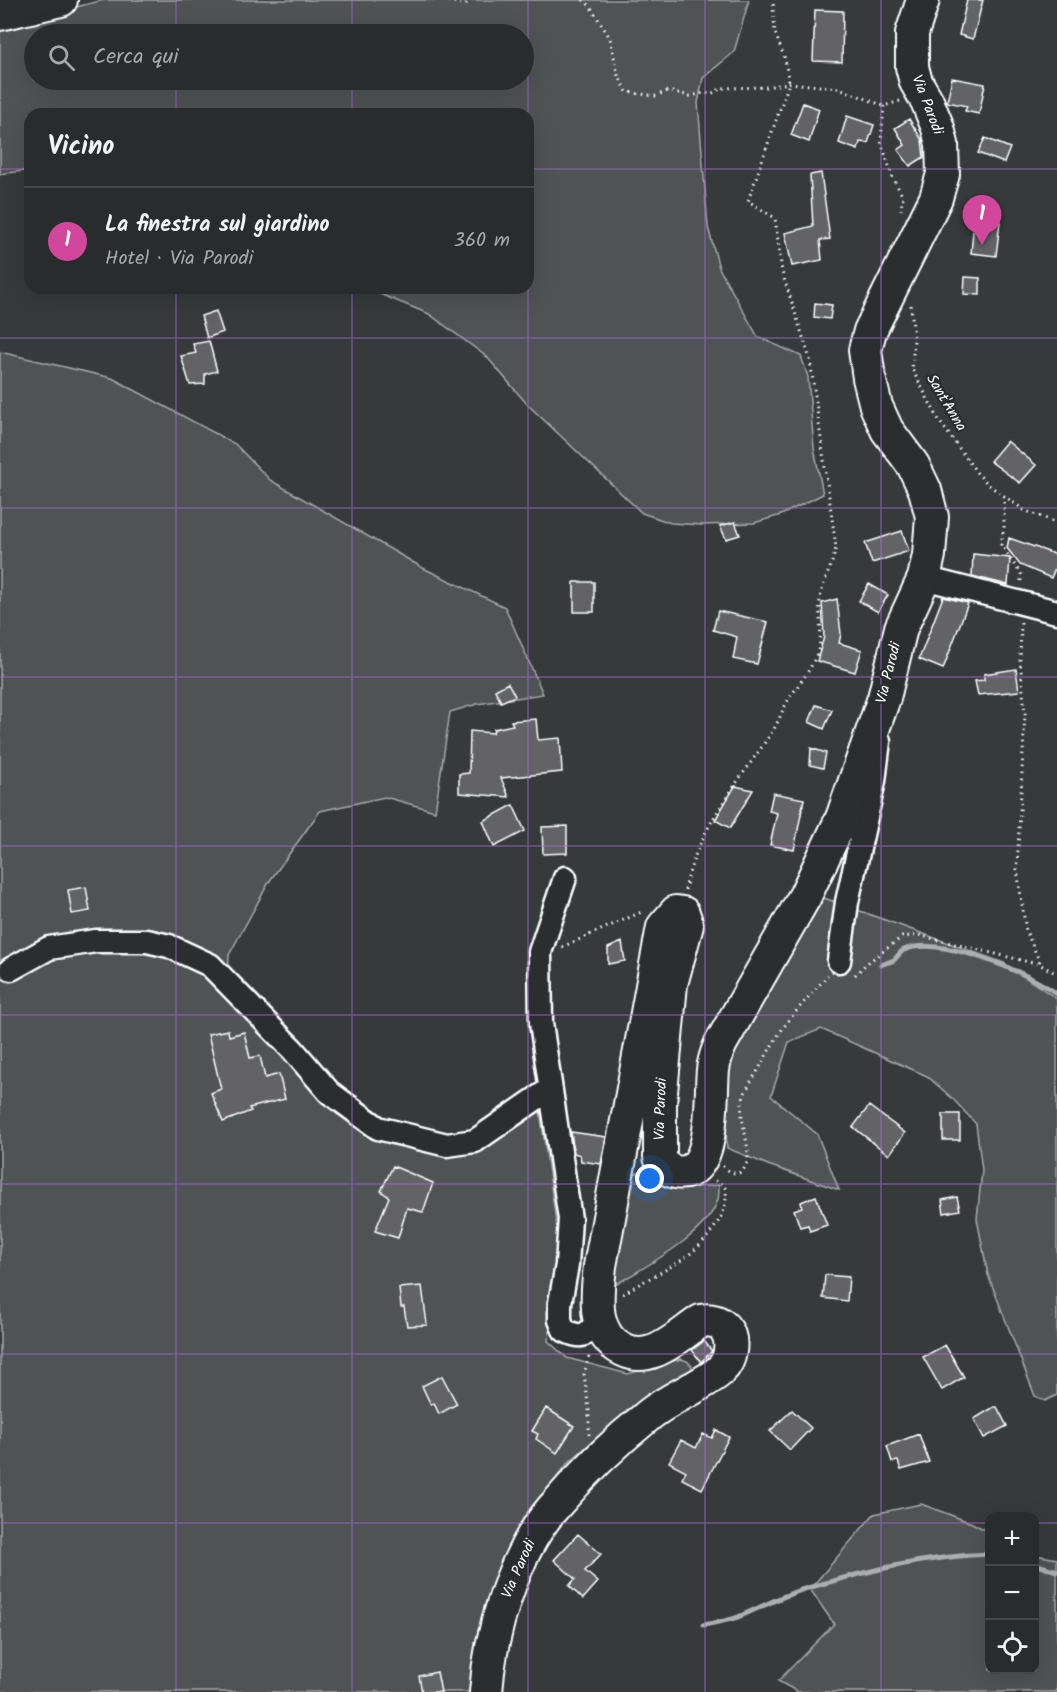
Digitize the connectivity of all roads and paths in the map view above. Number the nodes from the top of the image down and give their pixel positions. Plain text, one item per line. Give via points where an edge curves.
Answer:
1 (61, 0) edge
2 (442, 0) edge
3 (468, 0) edge
4 (583, 0) edge
5 (774, 0) edge
6 (923, 0) edge
7 (0, 14) edge
8 (789, 83) junction
9 (922, 91) junction
10 (884, 106) junction
11 (913, 246) junction
12 (911, 299) dead end
13 (1004, 496) junction
14 (1057, 523) edge
15 (924, 578) junction
16 (1022, 603) junction
17 (1057, 612) edge
18 (884, 698) junction
19 (566, 879) dead end
20 (650, 909) dead end
21 (683, 913) junction
22 (540, 952) junction
23 (839, 961) junction
24 (1041, 965) junction
25 (11, 969) dead end
26 (1057, 974) edge
27 (550, 1089) junction
28 (704, 1155) junction
29 (599, 1321) junction
30 (588, 1441) dead end
31 (486, 1692) edge

1 - 7 street
2 - 3 path via 466,4
4 - 8 path via 610,38 618,75 627,92 655,96 668,91 690,96 711,94 722,88
5 - 8 path via 775,33
6 - 9 street, Via Parodi via 911,41 912,67
8 - 10 path via 839,88
8 - 21 path via 748,201 775,218 782,272 810,359 836,547 822,591 822,630 816,656 774,730 720,806 693,858
9 - 10 path
9 - 11 street, Via Parodi via 938,128 943,174
10 - 11 path via 881,141 903,197 896,235
11 - 15 street, Via Parodi via 870,331 865,350 876,406 886,430 913,465 925,490 932,528
12 - 13 path, Sant'Anna via 912,369 940,422 977,473
13 - 14 path, Sant'Anna via 1024,510
13 - 16 path via 1001,545 1021,574
15 - 16 street
15 - 18 street, Via Parodi via 901,628
16 - 17 street
16 - 24 path via 1020,660 1025,713 1017,869 1026,931
18 - 23 street via 874,780 847,902
18 - 28 street, Via Parodi via 842,818 820,866 716,1055
19 - 22 street
20 - 22 path via 554,950
21 - 28 street, Via Parodi via 687,925 671,984 663,1063 660,1157 669,1170 681,1173 693,1169
21 - 29 street, Via Parodi via 672,915 661,933 600,1266
22 - 27 street via 541,1023
23 - 24 path via 843,975 855,975 902,937 918,935
23 - 28 path via 785,1024 745,1092 741,1106 748,1157 744,1169 729,1172
24 - 26 path
25 - 27 street via 49,948 96,941 147,941 168,946 210,966 329,1092 378,1128 447,1145 475,1141
27 - 29 street via 570,1219 560,1320 564,1330 575,1336 587,1334
28 - 29 path via 705,1172 726,1189 724,1213 702,1245 624,1293
29 - 30 path via 584,1374
29 - 31 street, Via Parodi via 612,1343 636,1354 657,1350 701,1321 714,1321 729,1335 730,1354 722,1369 651,1413 594,1464 540,1525 505,1600 492,1641

